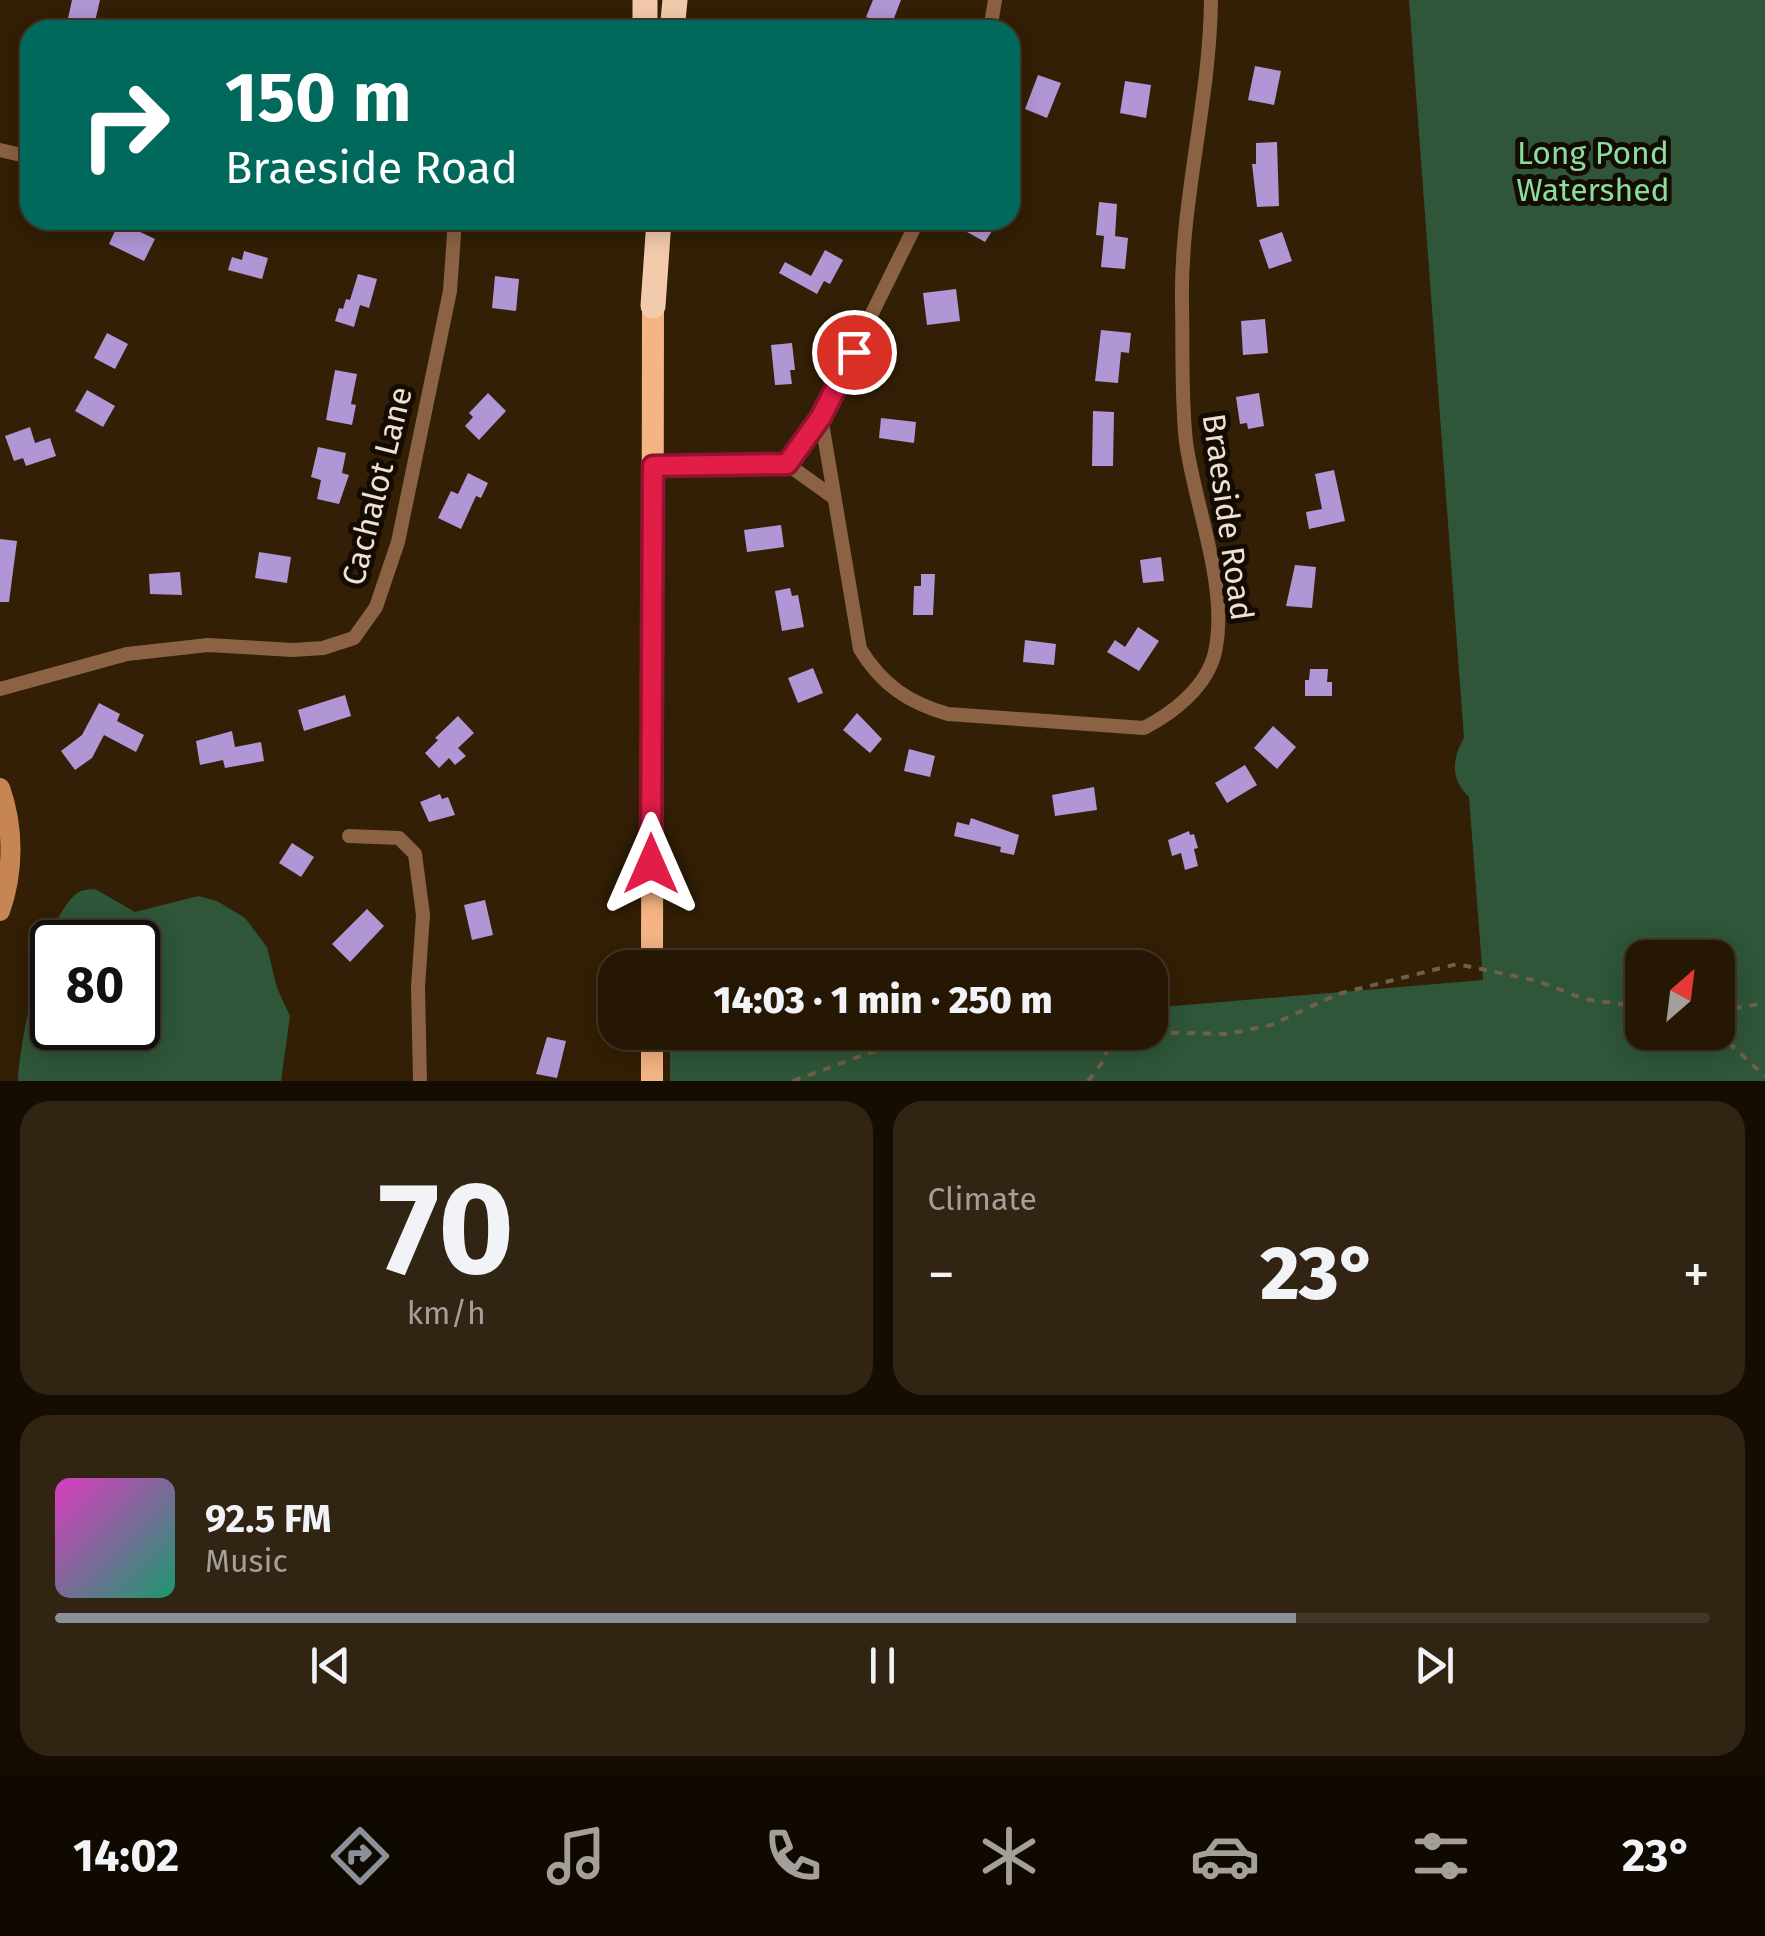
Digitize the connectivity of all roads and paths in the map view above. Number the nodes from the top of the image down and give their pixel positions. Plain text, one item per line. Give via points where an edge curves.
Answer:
1 (1211, 0) edge
2 (453, 230) edge
3 (649, 230) edge
4 (658, 230) edge
5 (913, 230) edge
6 (653, 306) junction
7 (821, 417) junction
8 (787, 464) junction
9 (653, 466) junction
10 (834, 497) junction
11 (0, 688) edge
12 (0, 788) edge
13 (349, 836) dead end
14 (0, 911) edge
15 (652, 950) edge
16 (1765, 1003) edge
17 (1625, 1005) edge
18 (1735, 1008) edge
19 (1168, 1033) edge
20 (1735, 1048) edge
21 (652, 1050) edge
22 (877, 1050) edge
23 (1107, 1050) edge
24 (1765, 1076) edge
25 (420, 1081) edge
26 (652, 1081) edge
27 (793, 1081) edge
28 (1088, 1081) edge

1 - 10 street, Braeside Road via 1182,298 1186,440 1218,632 1214,657 1189,696 1161,719 1128,729 918,706 873,671 860,649
2 - 11 street, Cachalot Lane via 450,291 398,542 376,607 354,638 324,648 208,645 127,654
3 - 6 highway
4 - 6 highway
5 - 7 street
6 - 9 highway
7 - 8 street
7 - 10 street, Braeside Road
8 - 9 street
8 - 10 street
9 - 15 highway
12 - 14 main road via 10,862
13 - 25 street via 400,838 415,854 423,915
16 - 18 path
17 - 19 path via 1457,964 1338,994 1270,1025 1228,1034
20 - 24 path
21 - 26 highway
22 - 27 path
23 - 28 path

